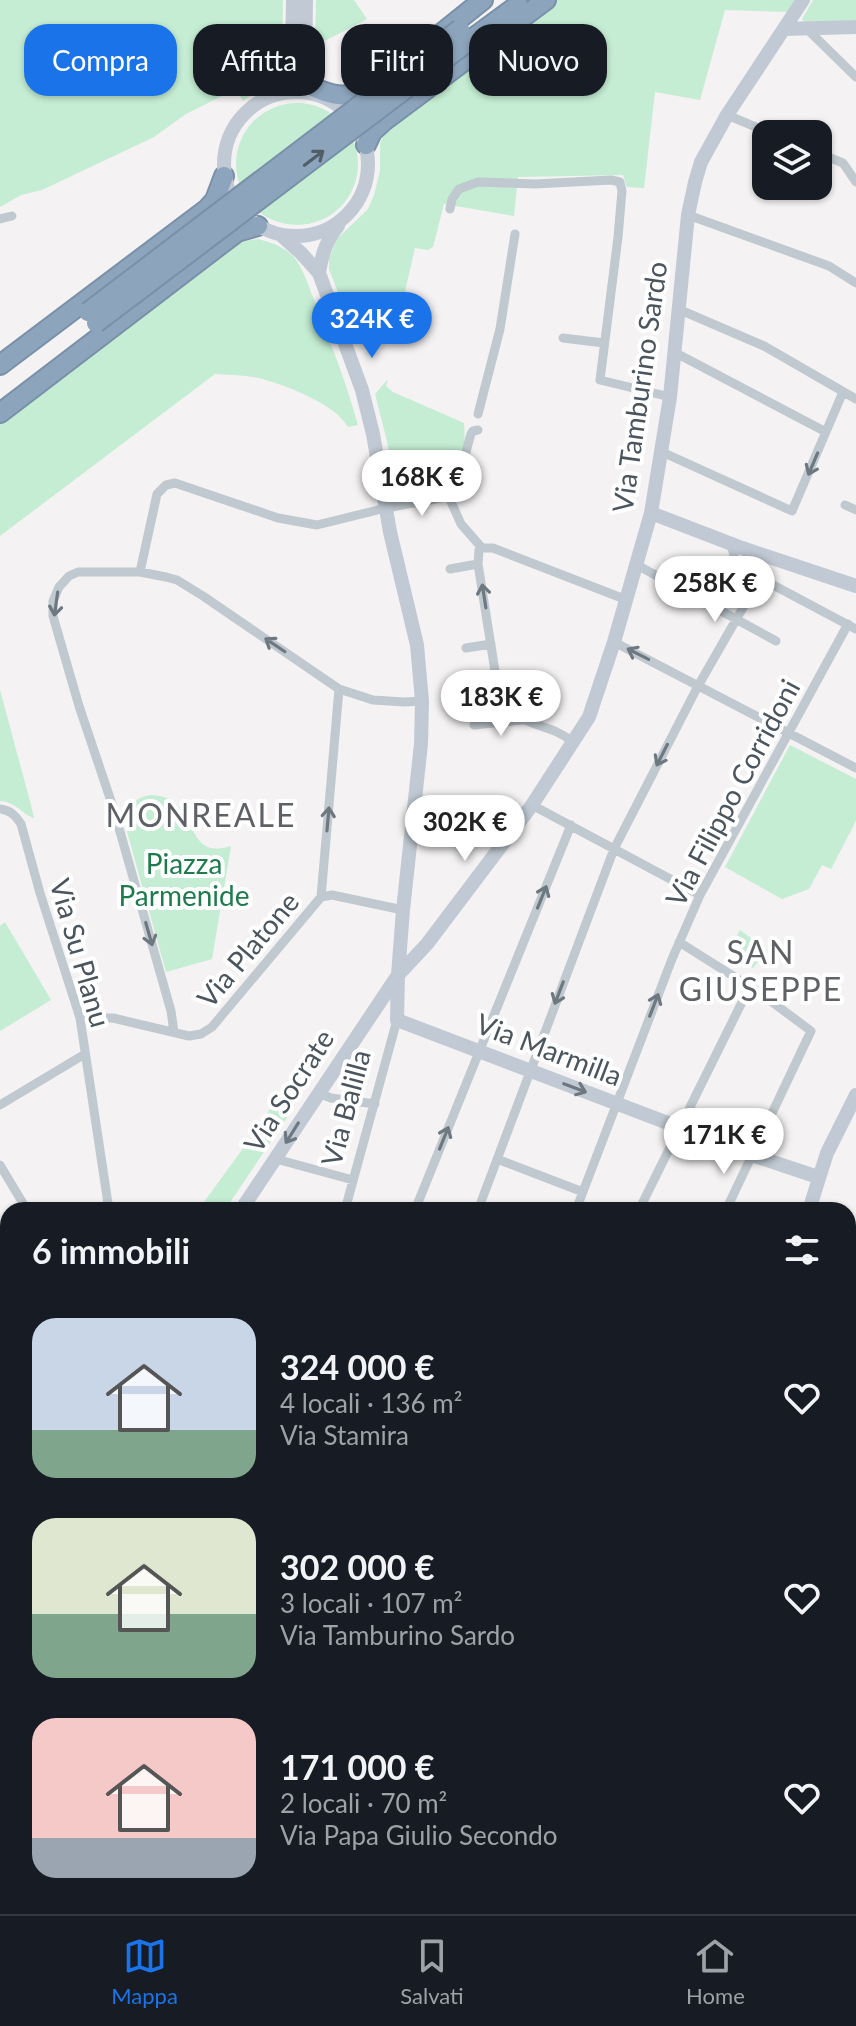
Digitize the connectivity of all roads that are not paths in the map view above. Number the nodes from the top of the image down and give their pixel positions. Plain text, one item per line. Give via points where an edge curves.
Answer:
1 (293, 0) edge
2 (306, 0) edge
3 (483, 0) edge
4 (500, 0) edge
5 (526, 0) edge
6 (546, 0) edge
7 (803, 0) edge
8 (306, 24) edge
9 (453, 24) edge
10 (856, 27) edge
11 (784, 29) junction
12 (807, 29) junction
13 (464, 35) junction
14 (856, 77) edge
15 (325, 94) edge
16 (272, 96) edge
17 (324, 96) edge
18 (346, 96) edge
19 (362, 96) edge
20 (263, 99) junction
21 (344, 110) junction
22 (727, 115) junction
23 (752, 125) edge
24 (366, 145) junction
25 (832, 159) edge
26 (224, 176) junction
27 (856, 182) edge
28 (450, 209) dead end
29 (688, 215) junction
30 (12, 216) dead end
31 (0, 219) edge
32 (343, 219) junction
33 (258, 226) junction
34 (515, 234) dead end
35 (281, 235) junction
36 (169, 238) junction
37 (188, 268) junction
38 (319, 273) junction
39 (856, 283) edge
40 (678, 309) junction
41 (92, 318) junction
42 (563, 338) dead end
43 (604, 343) junction
44 (674, 352) junction
45 (0, 365) edge
46 (0, 379) edge
47 (843, 392) junction
48 (0, 397) edge
49 (670, 397) junction
50 (856, 399) edge
51 (0, 413) edge
52 (478, 414) dead end
53 (478, 430) dead end
54 (826, 432) junction
55 (662, 452) junction
56 (448, 495) junction
57 (845, 505) dead end
58 (386, 508) junction
59 (856, 510) edge
60 (651, 513) junction
61 (731, 544) junction
62 (482, 548) junction
63 (478, 564) junction
64 (637, 565) junction
65 (450, 569) dead end
66 (140, 572) junction
67 (760, 578) junction
68 (856, 586) edge
69 (627, 600) junction
70 (736, 620) junction
71 (852, 626) edge
72 (776, 641) dead end
73 (614, 642) junction
74 (491, 644) junction
75 (466, 648) dead end
76 (698, 686) junction
77 (339, 689) junction
78 (422, 701) junction
79 (524, 719) junction
80 (474, 725) dead end
81 (789, 735) junction
82 (573, 742) junction
83 (856, 768) edge
84 (532, 805) junction
85 (3, 809) edge
86 (571, 825) junction
87 (614, 849) junction
88 (700, 895) junction
89 (321, 897) junction
90 (403, 910) junction
91 (401, 938) junction
92 (679, 942) junction
93 (427, 944) junction
94 (398, 975) junction
95 (750, 986) junction
96 (381, 999) junction
97 (397, 1003) junction
98 (80, 1018) junction
99 (397, 1020) junction
100 (174, 1032) junction
101 (479, 1052) junction
102 (85, 1054) junction
103 (530, 1070) junction
104 (318, 1093) junction
105 (856, 1095) edge
106 (375, 1104) junction
107 (616, 1104) junction
108 (0, 1105) edge
109 (680, 1128) junction
110 (752, 1155) junction
111 (276, 1159) junction
112 (497, 1159) junction
113 (0, 1165) edge
114 (818, 1177) junction
115 (353, 1180) junction
116 (583, 1192) junction
117 (22, 1202) edge
118 (108, 1202) edge
119 (246, 1202) edge
120 (347, 1202) edge
121 (418, 1202) edge
122 (481, 1202) edge
123 (579, 1202) edge
124 (643, 1202) edge
125 (730, 1202) edge
126 (811, 1202) edge

1 - 20 street via 292,55 285,82
2 - 8 street
3 - 9 highway
4 - 13 highway
5 - 13 highway
6 - 24 highway via 384,121
7 - 11 street, Via Tamburino Sardo
10 - 12 street
11 - 12 street
11 - 22 street, Via Tamburino Sardo
12 - 14 street
13 - 41 highway, bridge
15 - 18 highway
16 - 20 street
17 - 21 street
19 - 21 highway
20 - 26 street via 231,132
21 - 24 street
22 - 23 street
22 - 29 street, Via Tamburino Sardo via 701,162
24 - 32 street via 365,186
25 - 27 street via 843,163
26 - 33 street via 234,201
26 - 36 highway via 215,200
28 - 43 street via 459,189 478,182 620,182
29 - 39 street via 829,266
29 - 40 street, Via Tamburino Sardo
30 - 31 street
32 - 35 street via 324,231
32 - 38 street via 328,238
33 - 35 street
33 - 37 highway via 237,232
34 - 52 street via 500,329
35 - 38 street
36 - 37 highway via 188,245
36 - 45 highway
37 - 51 highway
38 - 58 street via 362,390
40 - 44 street, Via Tamburino Sardo
40 - 47 street via 764,346
41 - 46 highway
41 - 48 highway
42 - 43 street
43 - 49 street via 600,380
44 - 49 street, Via Tamburino Sardo
44 - 54 street
47 - 50 street
47 - 54 street
49 - 55 street, Via Tamburino Sardo
53 - 56 street via 471,434
54 -> 55 street via 792,511
55 - 60 street, Via Tamburino Sardo
56 - 58 street
56 - 62 street via 461,524
57 - 59 street
58 - 66 street via 317,525 278,518 175,483 166,485 157,494
58 - 78 street via 417,645
60 - 61 street
60 - 64 street, Via Tamburino Sardo
61 - 67 street via 736,563
61 - 68 street
62 - 63 street
62 - 69 street
63 - 65 street
74 -> 63 street
64 - 69 street, Via Tamburino Sardo
64 - 70 street
77 -> 66 street via 177,580
66 -> 100 street via 86,571 69,576 53,601 53,616 113,807
67 - 70 street
67 - 71 street
69 - 73 street, Via Tamburino Sardo
70 - 72 street
70 - 76 street
71 - 81 street, Via Filippo Corridoni
76 -> 73 street
73 - 82 street, Via Tamburino Sardo via 589,717
74 - 75 street
74 - 79 street via 502,700
76 - 81 street
76 -> 87 street
77 - 78 street via 373,700
89 -> 77 street
78 - 90 street
79 - 80 street
79 - 82 street
81 - 83 street
81 - 88 street, Via Filippo Corridoni
82 - 84 street, Via Tamburino Sardo
84 - 86 street
84 - 93 street, Via Tamburino Sardo
85 - 98 street, Via Su Planu via 21,824
86 - 87 street
101 -> 86 street
87 - 88 street
87 -> 103 street
88 - 92 street, Via Filippo Corridoni
89 - 90 street, Via Platone
89 - 100 street, Via Platone via 212,1027 189,1036
90 - 91 street
91 - 93 street via 410,950
91 - 94 street
92 - 95 street
107 -> 92 street, Via Filippo Corridoni
93 - 94 street, Via Tamburino Sardo
94 - 96 street, Via Socrate
94 - 97 street
95 - 109 street
95 - 110 street via 811,1031
96 - 97 street
96 - 104 street, Via Socrate
97 - 99 street
98 - 100 street, Via Platone via 113,1018
98 - 102 street, Via Su Planu
99 - 101 street, Via Marmilla
99 - 106 street, Via Balilla
101 - 103 street, Via Marmilla
121 -> 101 street
102 - 108 street
102 - 118 street, Via Su Planu
103 -> 107 street, Via Marmilla
103 - 112 street
104 - 106 street
104 -> 111 street, Via Socrate
105 - 114 street
106 - 115 street, Via Balilla
107 - 109 street, Via Marmilla
107 - 116 street, Via Filippo Corridoni
109 - 110 street, Via Marmilla
109 - 124 street
110 - 114 street, Via Marmilla
110 - 125 street
111 - 115 street
111 - 119 street, Via Socrate
112 - 116 street
112 - 122 street
113 - 117 street
114 - 126 street
115 - 120 street, Via Balilla
116 - 123 street, Via Filippo Corridoni

